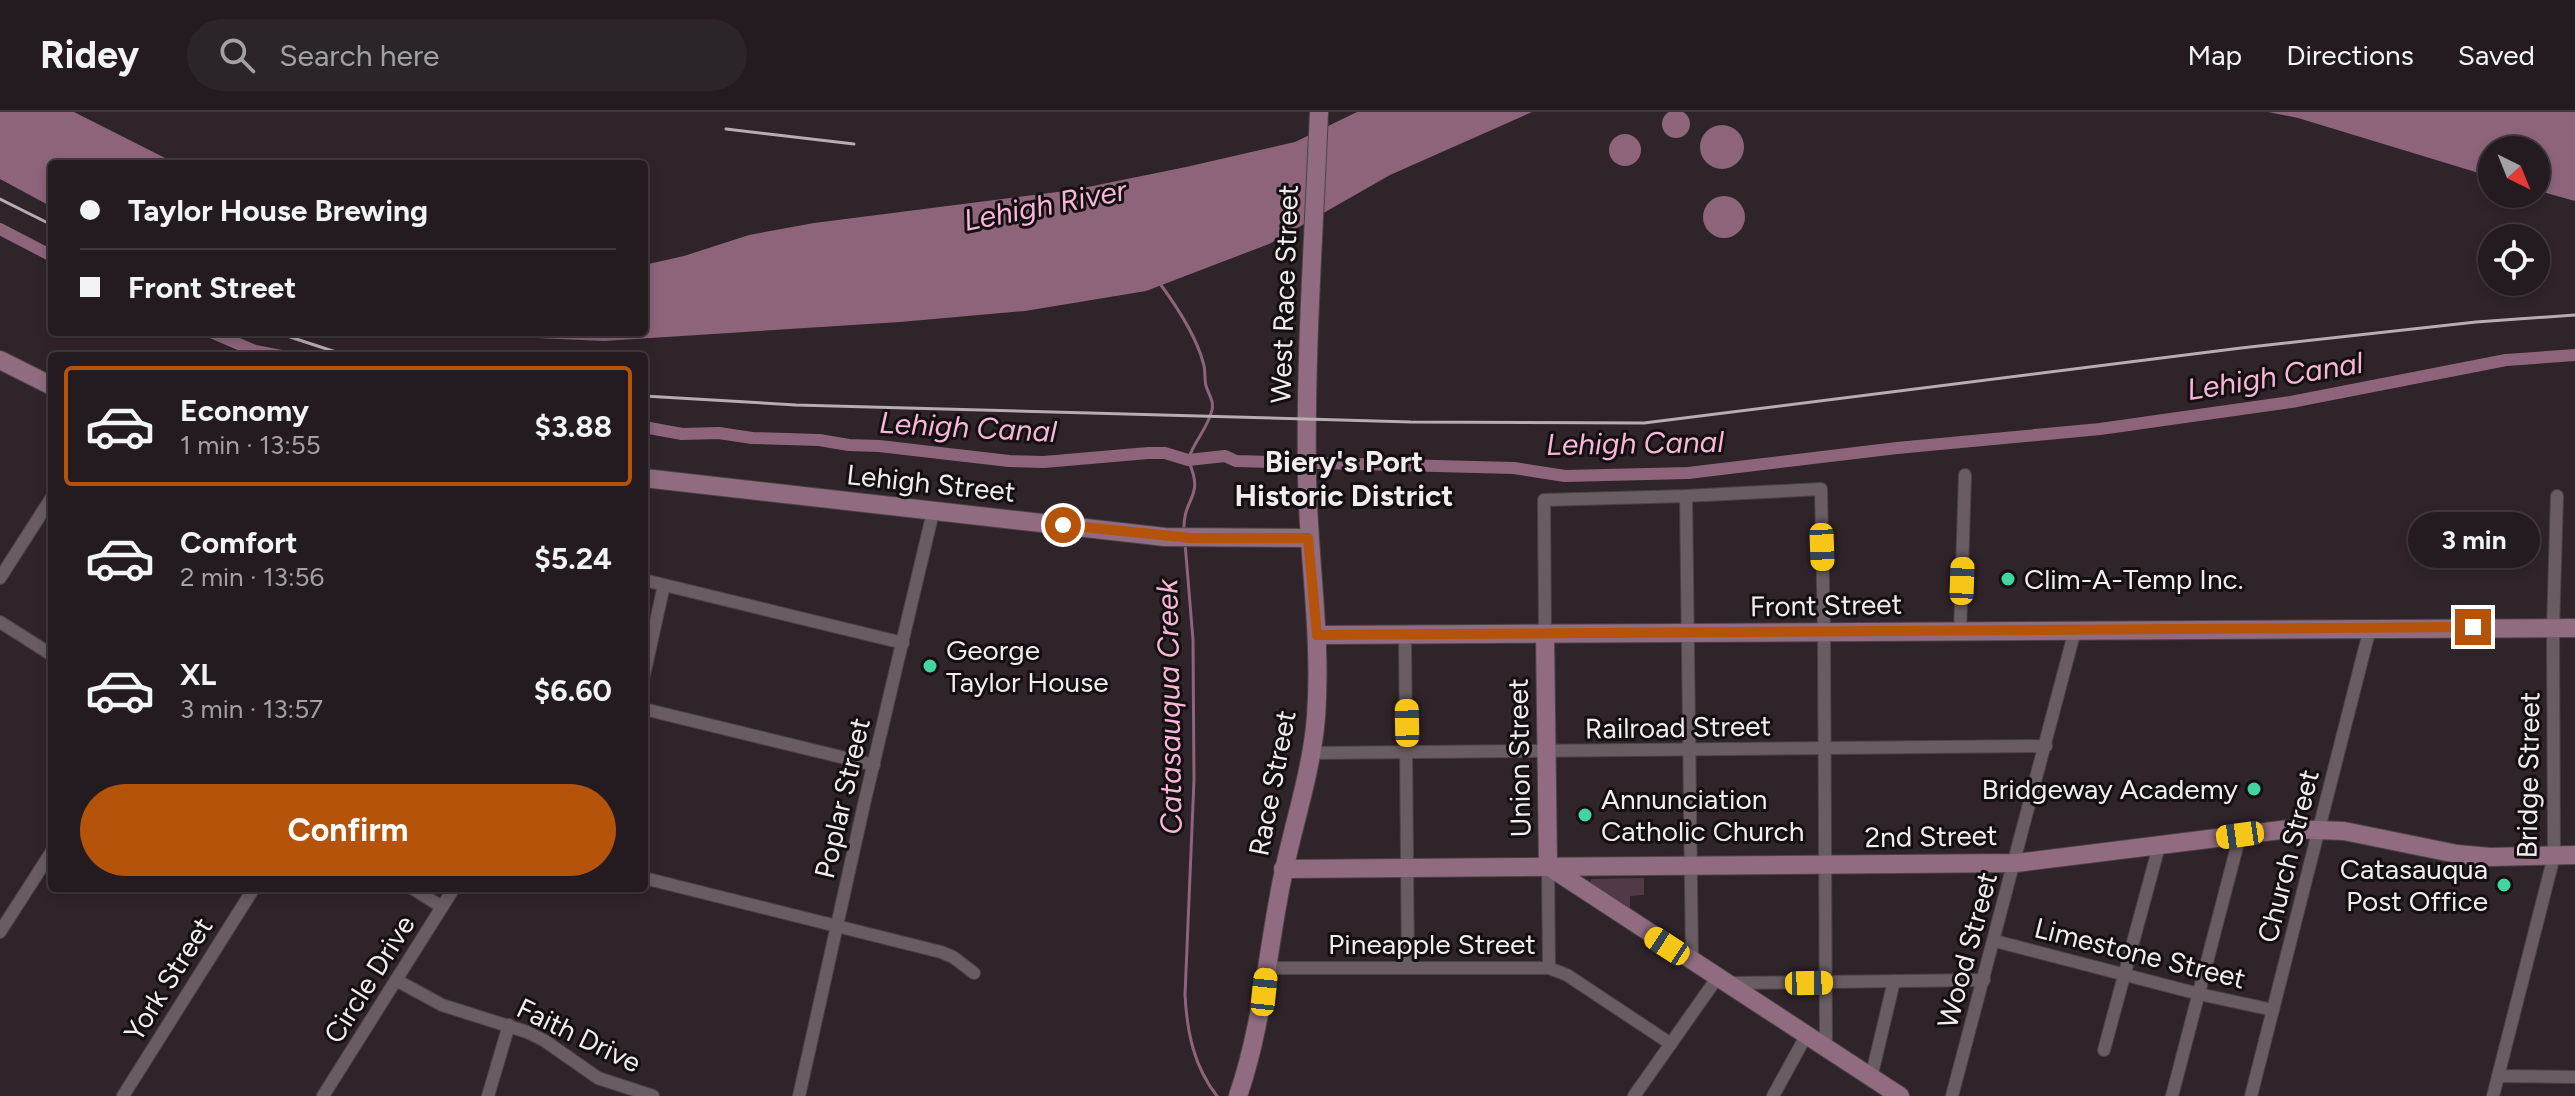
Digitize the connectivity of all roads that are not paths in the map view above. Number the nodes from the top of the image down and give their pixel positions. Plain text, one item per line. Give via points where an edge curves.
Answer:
1 (1319, 112) edge
2 (0, 360) edge
3 (48, 384) edge
4 (1965, 475) dead end
5 (1307, 477) joint
6 (648, 478) edge
7 (1686, 496) junction
8 (2557, 496) dead end
9 (48, 503) edge
10 (933, 512) junction
11 (1308, 538) junction
12 (0, 578) edge
13 (648, 581) edge
14 (664, 585) junction
15 (0, 622) edge
16 (2370, 628) junction
17 (2553, 628) junction
18 (2575, 628) edge
19 (2075, 630) junction
20 (1960, 632) junction
21 (1824, 633) junction
22 (1688, 634) junction
23 (1317, 635) junction
24 (1545, 635) junction
25 (1405, 636) junction
26 (903, 643) junction
27 (48, 652) edge
28 (648, 657) edge
29 (648, 710) edge
30 (2046, 746) junction
31 (1826, 750) junction
32 (1690, 751) junction
33 (1546, 752) junction
34 (1311, 753) junction
35 (1407, 753) junction
36 (874, 765) junction
37 (2320, 829) junction
38 (2240, 835) junction
39 (2159, 846) junction
40 (2575, 855) edge
41 (2554, 856) junction
42 (48, 857) edge
43 (2016, 863) junction
44 (1825, 865) junction
45 (1548, 866) junction
46 (1691, 867) junction
47 (1409, 868) junction
48 (1283, 869) junction
49 (648, 879) edge
50 (251, 892) edge
51 (418, 892) edge
52 (451, 892) edge
53 (442, 907) junction
54 (837, 925) junction
55 (0, 932) edge
56 (1995, 941) junction
57 (1692, 962) junction
58 (1266, 968) junction
59 (1408, 968) junction
60 (1549, 968) junction
61 (974, 973) dead end
62 (2124, 975) junction
63 (396, 980) junction
64 (1984, 980) junction
65 (1721, 981) junction
66 (1894, 981) junction
67 (1826, 983) junction
68 (2199, 994) junction
69 (2273, 1010) junction
70 (509, 1025) junction
71 (1806, 1036) junction
72 (1671, 1044) junction
73 (1826, 1049) junction
74 (2104, 1050) dead end
75 (2498, 1076) junction
76 (2575, 1077) edge
77 (1873, 1085) edge
78 (649, 1095) edge
79 (1239, 1095) edge
80 (123, 1096) edge
81 (323, 1096) edge
82 (488, 1096) edge
83 (799, 1096) edge
84 (1634, 1096) edge
85 (1773, 1096) edge
86 (1900, 1096) edge
87 (1952, 1096) edge
88 (2172, 1096) edge
89 (2251, 1096) edge
90 (2493, 1096) edge

1 - 5 main road, West Race Street
2 - 3 main road
4 - 20 street
5 - 11 main road, Race Street
6 - 10 main road, Lehigh Street
7 - 21 street via 1821,489
7 - 22 street
7 - 24 street, Union Street via 1544,500
8 - 17 street, Bridge Street
9 - 12 street
10 - 11 main road, Lehigh Street via 1184,538
10 - 26 street, Poplar Street
11 - 23 main road, Race Street
13 - 14 street
14 - 26 street
14 - 28 street
15 - 27 street
16 - 17 main road, Front Street
16 - 19 main road, Front Street
16 - 37 street, Church Street
17 - 18 main road, Front Street
17 - 41 street, Bridge Street
19 - 20 main road, Front Street
19 - 30 street, Wood Street
20 - 21 main road, Front Street
21 - 22 main road, Front Street
21 - 31 street
22 - 24 main road, Front Street
22 - 32 street
23 - 25 main road, Front Street
23 - 34 main road, Race Street
24 - 25 main road, Front Street
24 - 33 main road, Union Street
25 - 35 street
26 - 36 street, Poplar Street
29 - 36 street
30 - 31 street, Railroad Street
30 - 43 street, Wood Street
31 - 32 street, Railroad Street
31 - 44 street
32 - 33 street, Railroad Street
32 - 46 street
33 - 35 street, Railroad Street
33 - 45 main road, Union Street
34 - 35 street, Railroad Street
34 - 48 main road, Race Street
35 - 47 street
36 - 54 street, Poplar Street
37 - 38 main road, 2nd Street
37 - 41 main road, 2nd Street via 2457,854
37 - 69 street, Church Street
38 - 39 main road, 2nd Street
38 - 68 street
39 - 43 main road, 2nd Street
39 - 62 street
40 - 41 main road, 2nd Street
41 - 75 street, Bridge Street
42 - 55 street
43 - 44 main road, 2nd Street
43 - 56 street, Wood Street
44 - 46 main road, 2nd Street
44 - 67 street
45 - 46 main road, 2nd Street
45 - 47 main road, 2nd Street
45 - 57 main road
45 - 60 street, Union Street
46 - 57 street
47 - 48 main road, 2nd Street
47 - 59 street
48 - 58 main road, Race Street
49 - 54 street
50 - 80 street, York Street
51 - 53 street
52 - 53 street, Circle Drive
53 - 63 street, Circle Drive
54 - 61 street via 941,952
54 - 83 street, Poplar Street
56 - 62 street, Limestone Street
56 - 64 street, Wood Street
57 - 65 main road
58 - 59 street, Pineapple Street
58 - 79 main road, Race Street via 1259,1023
59 - 60 street, Pineapple Street
60 - 72 street, Pineapple Street
62 - 68 street, Limestone Street
62 - 74 street
63 - 70 street, Faith Drive via 442,1005
63 - 81 street, Circle Drive
64 - 66 street
64 - 87 street, Wood Street
65 - 67 street
65 - 71 main road
65 - 72 street
66 - 67 street
66 - 77 street
67 - 73 street
68 - 69 street, Limestone Street
68 - 88 street
69 - 89 street, Church Street
70 - 78 street, Faith Drive via 545,1041 598,1078
70 - 82 street
71 - 73 main road
71 - 85 street
72 - 84 street
73 - 77 main road
75 - 76 street
75 - 90 street, Bridge Street
77 - 86 main road

